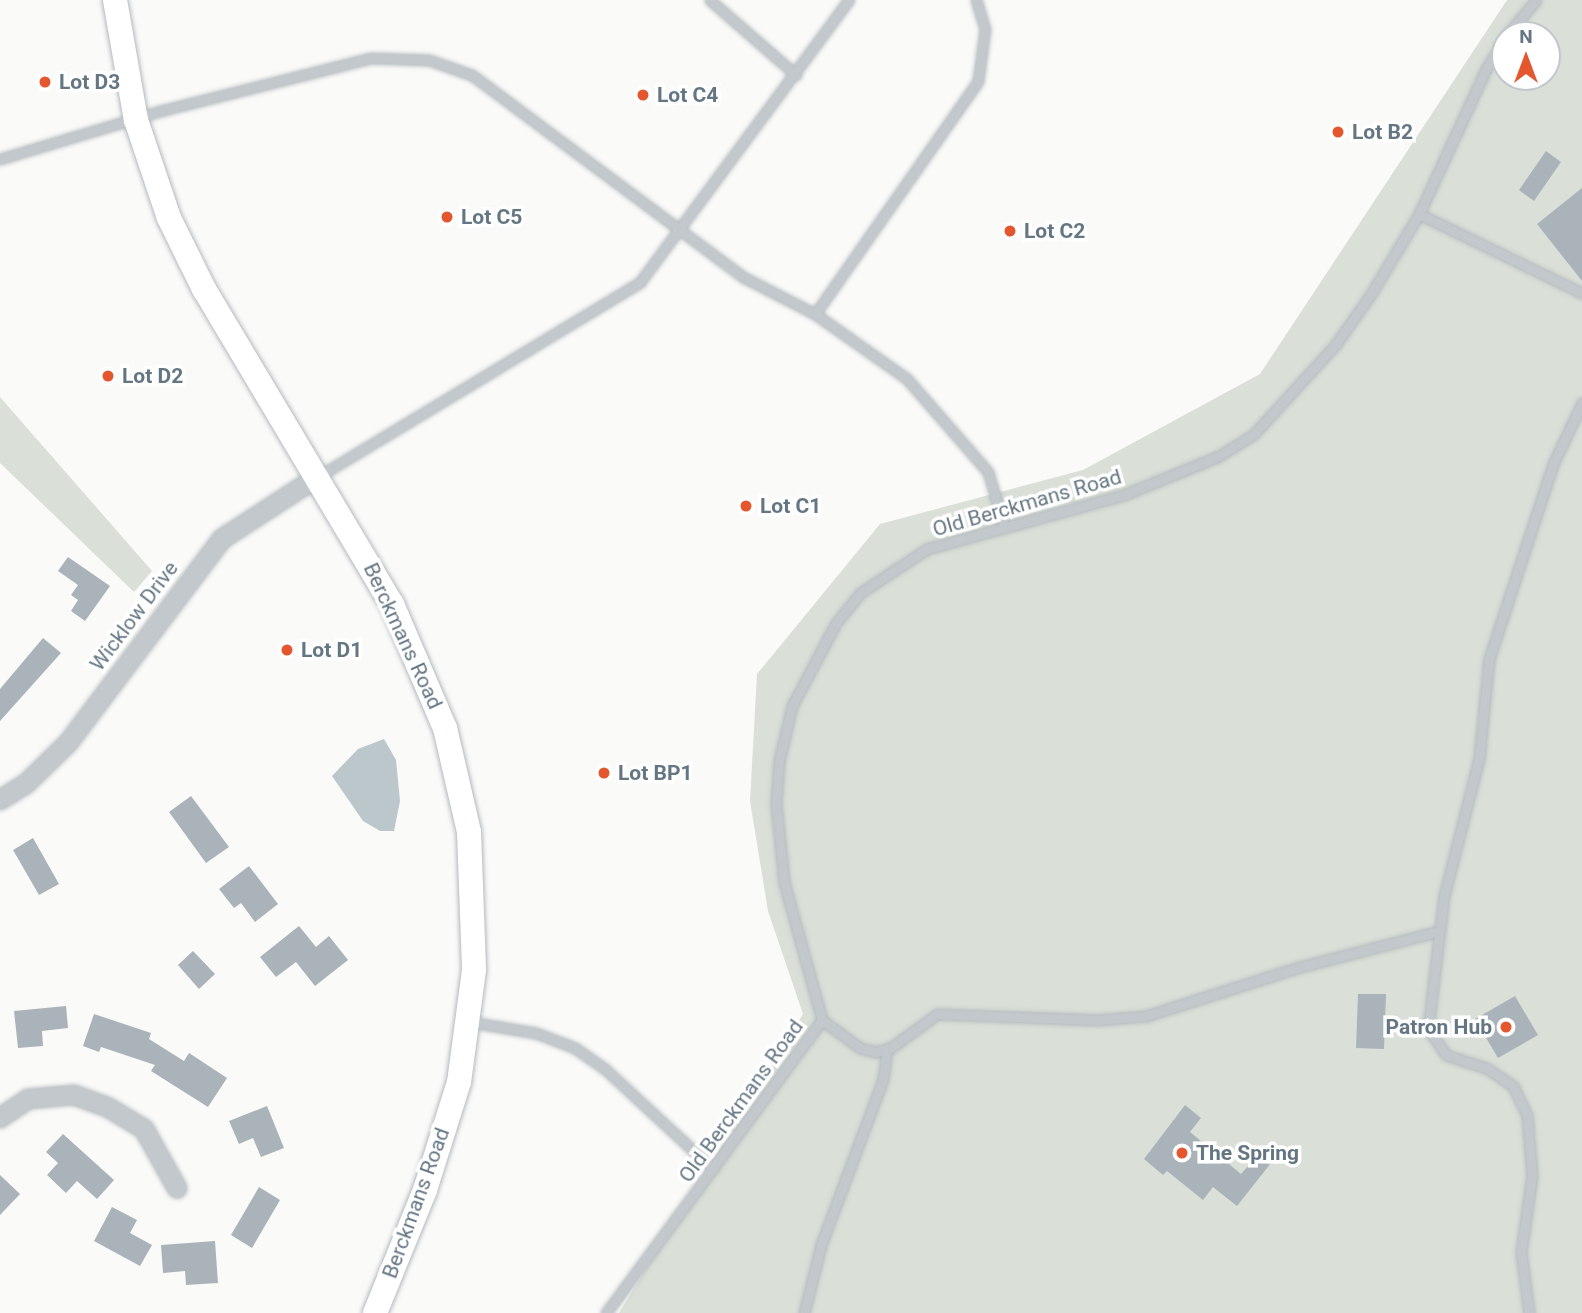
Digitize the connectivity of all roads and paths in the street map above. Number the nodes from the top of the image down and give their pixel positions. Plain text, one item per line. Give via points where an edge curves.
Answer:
1 (115, 0) edge
2 (710, 0) edge
3 (849, 0) edge
4 (976, 0) edge
5 (1536, 0) edge
6 (1518, 21) edge
7 (1491, 61) edge
8 (796, 75) junction
9 (136, 120) junction
10 (0, 159) edge
11 (1419, 214) junction
12 (681, 231) junction
13 (1582, 293) edge
14 (815, 314) junction
15 (1582, 403) edge
16 (319, 476) junction
17 (1004, 526) junction
18 (0, 800) edge
19 (1439, 931) junction
20 (822, 1020) junction
21 (470, 1022) junction
22 (887, 1049) junction
23 (0, 1118) edge
24 (713, 1168) junction
25 (177, 1188) dead end
26 (375, 1313) edge
27 (606, 1313) edge
28 (804, 1313) edge
29 (1529, 1313) edge

1 - 9 main road, Berckmans Road
2 - 8 lane
3 - 8 lane
4 - 14 lane via 985,29 978,81
5 - 6 lane, Old Berckmans Road
7 - 11 lane, Old Berckmans Road
8 - 12 lane
9 - 10 lane
9 - 12 lane via 371,58 429,60 471,75 506,98
9 - 16 main road, Berckmans Road via 155,184 186,254
11 - 13 lane
11 - 17 lane, Old Berckmans Road via 1336,344 1253,435 1219,456 1158,482
12 - 14 lane via 743,277
12 - 16 lane via 640,282 602,308
14 - 17 lane via 875,352 938,413 988,472
15 - 19 lane via 1553,464 1501,612 1489,659 1479,759
16 - 18 street, Wicklow Drive via 222,539 69,742 26,784
16 - 21 main road, Berckmans Road via 392,604 444,728 469,832 474,970
17 - 20 lane, Old Berckmans Road via 927,549 860,593 811,664 792,706 779,761 776,803 785,882
19 - 22 lane via 1296,968 1146,1016 1098,1020 937,1014
19 - 29 lane via 1430,1037 1446,1055 1486,1068 1513,1086 1527,1115 1532,1177 1521,1252
20 - 22 lane via 860,1048
20 - 24 lane, Old Berckmans Road
21 - 24 lane via 536,1033 576,1048
21 - 26 main road, Berckmans Road via 458,1082 425,1190
22 - 28 lane via 883,1079 821,1245
23 - 25 street via 28,1099 74,1095 109,1108 144,1129
24 - 27 lane, Old Berckmans Road

